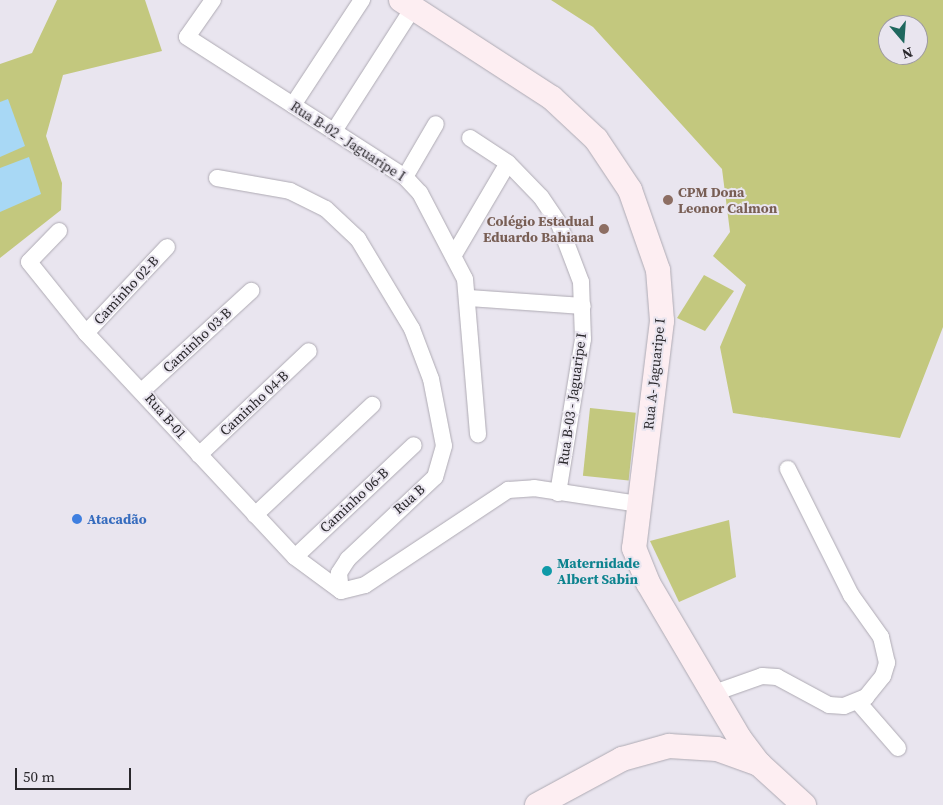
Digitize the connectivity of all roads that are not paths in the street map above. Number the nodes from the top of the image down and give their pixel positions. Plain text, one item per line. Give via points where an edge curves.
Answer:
1 (213, 0) edge
2 (362, 0) edge
3 (407, 4) edge
4 (293, 105) junction
5 (436, 124) dead end
6 (334, 131) junction
7 (470, 138) dead end
8 (508, 162) junction
9 (405, 177) junction
10 (217, 178) dead end
11 (59, 231) dead end
12 (167, 247) dead end
13 (455, 253) junction
14 (251, 291) dead end
15 (469, 298) junction
16 (583, 306) junction
17 (86, 333) junction
18 (309, 351) dead end
19 (143, 390) junction
20 (372, 405) dead end
21 (478, 434) dead end
22 (414, 445) dead end
23 (199, 455) junction
24 (788, 469) dead end
25 (558, 493) junction
26 (638, 504) junction
27 (255, 515) junction
28 (295, 557) junction
29 (341, 591) junction
30 (714, 693) junction
31 (858, 702) junction
32 (898, 748) dead end
33 (759, 764) junction
34 (537, 805) edge
35 (804, 805) edge

1 - 4 street, Rua B-02 - Jaguaripe I via 187,38
2 - 4 street
3 - 6 street
3 - 26 main road, Rua A- Jaguaripe I via 529,82 574,117 615,165 644,219 658,270 662,321
4 - 6 street, Rua B-02 - Jaguaripe I
5 - 9 street
6 - 9 street, Rua B-02 - Jaguaripe I
7 - 8 street, Rua B-03 - Jaguaripe I
8 - 13 street
8 - 16 street, Rua B-03 - Jaguaripe I via 559,224 581,282
9 - 13 street, Rua B-02 - Jaguaripe I via 420,193
10 - 29 street, Rua B via 290,191 326,209 358,238 412,329 431,379 444,446 434,477 348,559 339,573
11 - 17 street, Rua B-01 via 29,262
12 - 17 street, Caminho 02-B
13 - 15 street, Rua B-02 - Jaguaripe I
14 - 19 street, Caminho 03-B
15 - 16 street
15 - 21 street, Rua B-02 - Jaguaripe I
16 - 25 street, Rua B-03 - Jaguaripe I via 583,339
17 - 19 street, Rua B-01
18 - 23 street, Caminho 04-B
19 - 23 street, Rua B-01
20 - 27 street
22 - 28 street, Caminho 06-B
23 - 27 street, Rua B-01
24 - 31 street via 851,595 886,650 883,676
25 - 26 street
25 - 29 street via 528,487 508,490 365,586
26 - 30 main road, Rua A- Jaguaripe I via 634,533 639,564
27 - 28 street, Rua B-01
28 - 29 street, Rua B-01
30 - 31 street via 762,676 778,677 829,705
30 - 33 main road, Rua A- Jaguaripe I
31 - 32 street
33 - 34 main road via 717,749 669,746 622,759
33 - 35 main road

